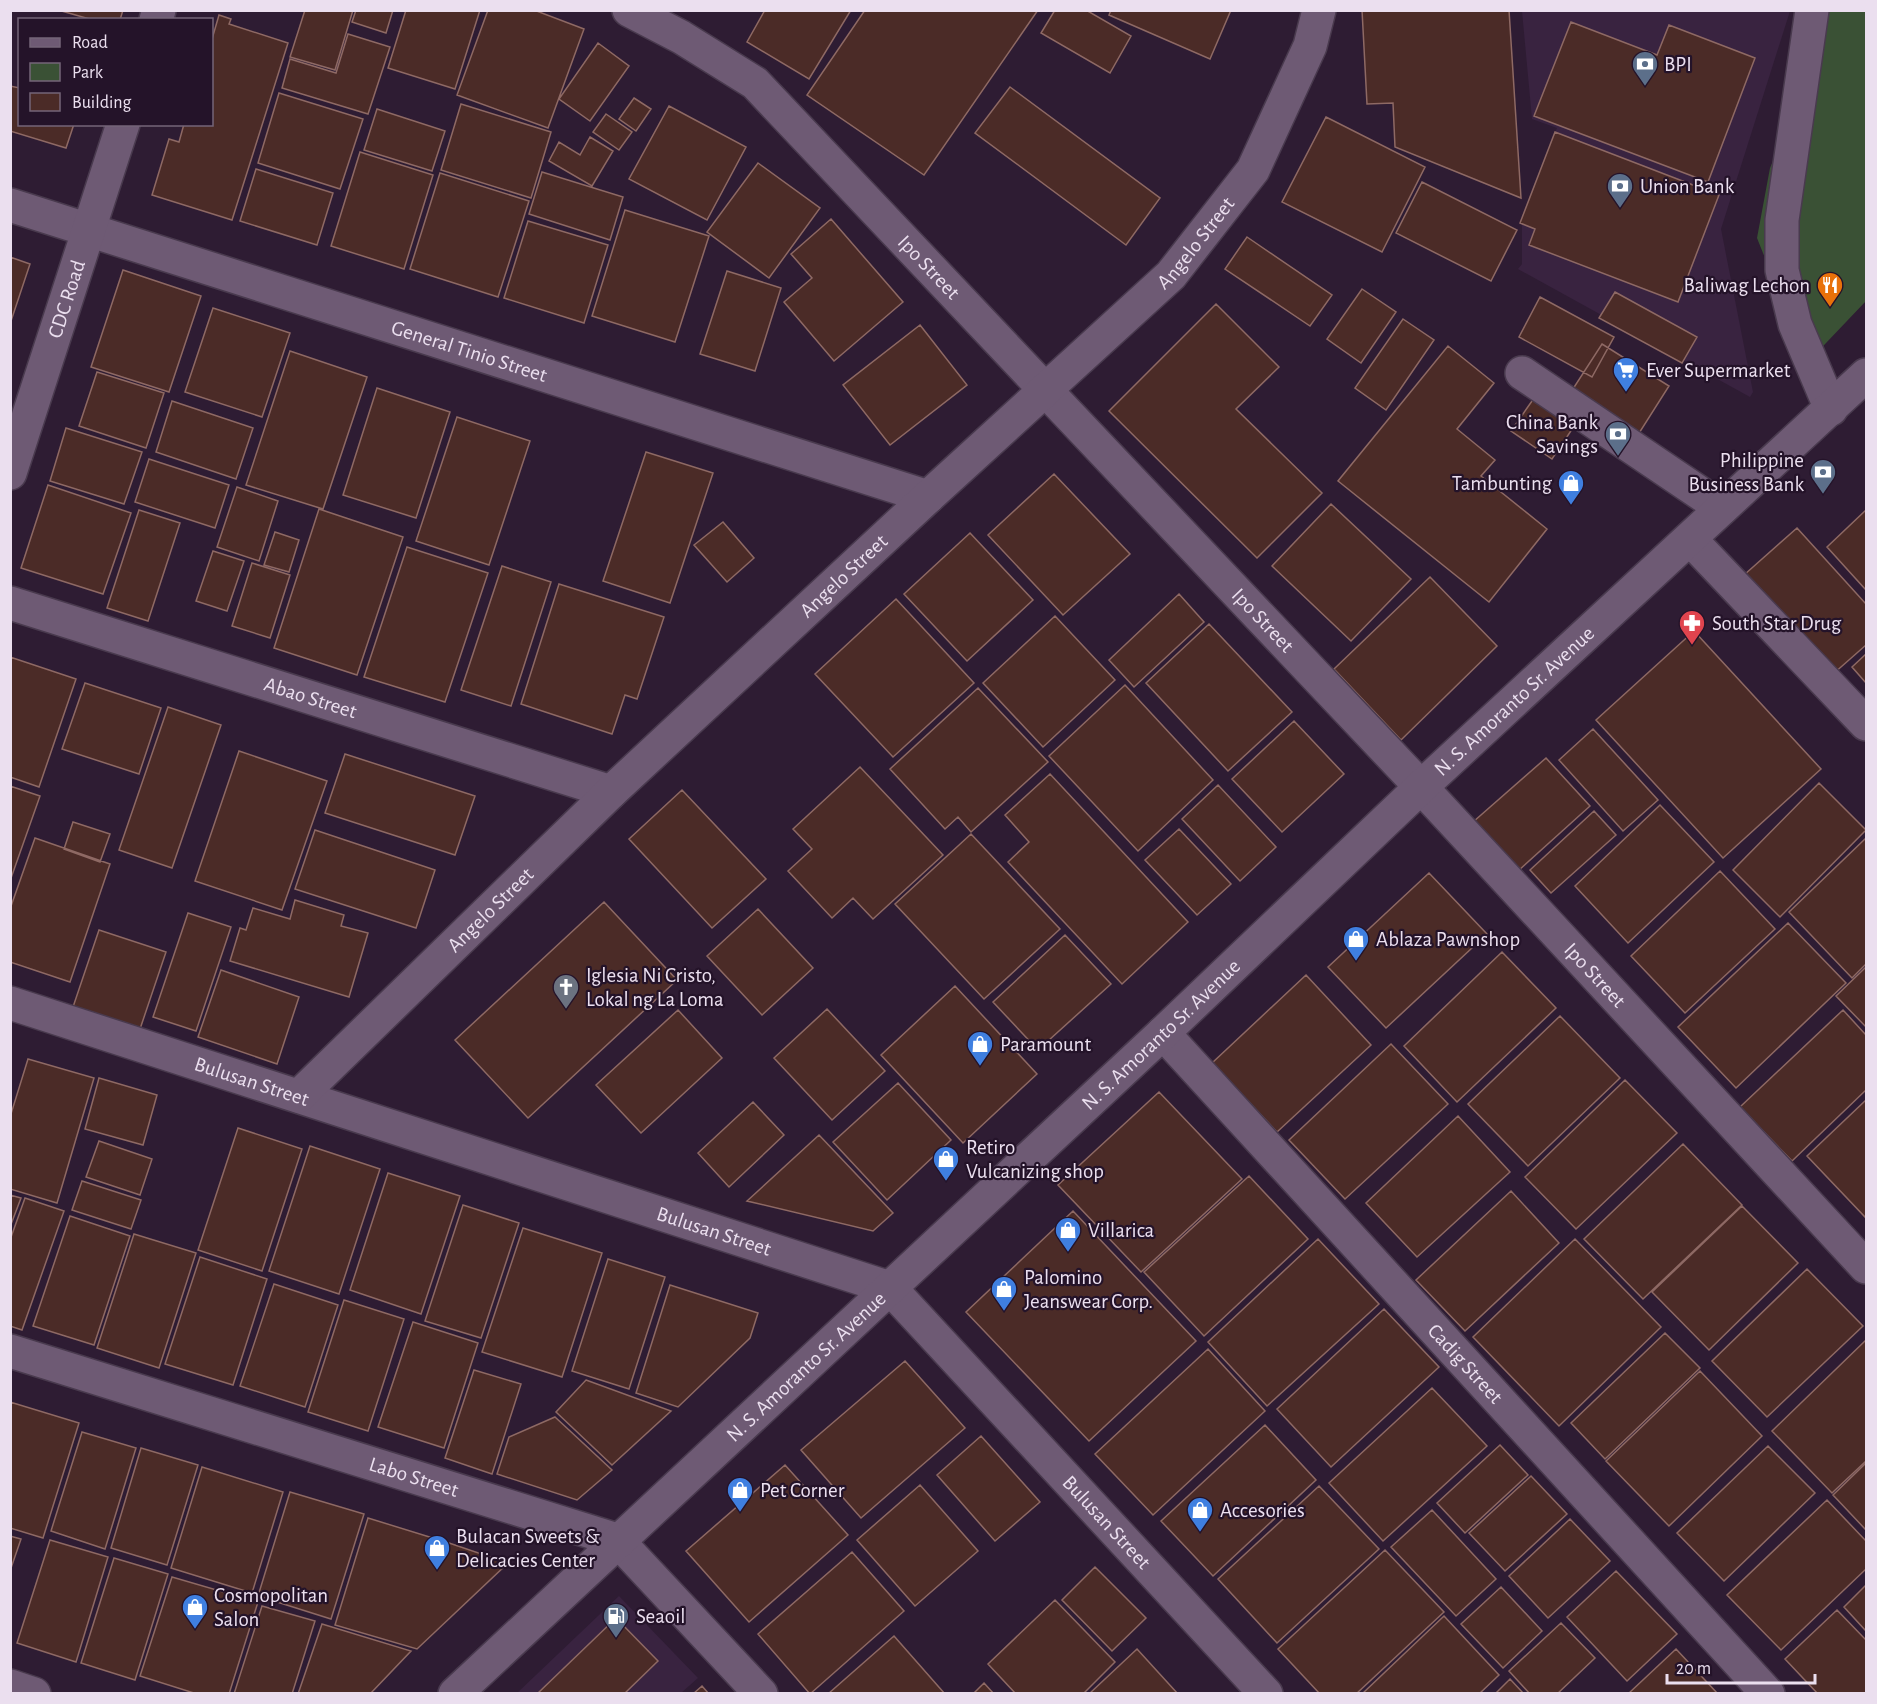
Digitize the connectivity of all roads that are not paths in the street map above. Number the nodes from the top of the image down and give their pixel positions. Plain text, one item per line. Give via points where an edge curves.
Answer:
1 (629, 10) edge
2 (1319, 10) edge
3 (1812, 10) edge
4 (122, 126) edge
5 (10, 205) edge
6 (90, 229) junction
7 (1522, 373) dead end
8 (1866, 375) edge
9 (1046, 391) junction
10 (1831, 409) junction
11 (10, 473) edge
12 (928, 497) junction
13 (1722, 508) junction
14 (1690, 539) junction
15 (10, 603) edge
16 (1866, 724) edge
17 (1421, 787) junction
18 (611, 792) junction
19 (10, 1003) edge
20 (1163, 1033) junction
21 (299, 1096) junction
22 (1866, 1267) edge
23 (890, 1288) junction
24 (10, 1351) edge
25 (617, 1540) junction
26 (10, 1686) edge
27 (34, 1694) edge
28 (455, 1694) edge
29 (760, 1694) edge
30 (1266, 1694) edge
31 (1768, 1694) edge

1 - 9 street, Ipo Street via 755,83
2 - 9 street, Angelo Street via 1310,46 1253,170 1172,275
3 - 10 street via 1783,209 1782,270 1795,324
4 - 6 street, CDC Road
5 - 6 street, General Tinio Street
6 - 11 street, CDC Road
6 - 12 street, General Tinio Street
7 - 13 street
8 - 10 street, N. S. Amoranto Sr. Avenue
9 - 12 street, Angelo Street
9 - 17 street, Ipo Street
10 - 13 street, N. S. Amoranto Sr. Avenue
12 - 18 street, Angelo Street
13 - 14 street, N. S. Amoranto Sr. Avenue
14 - 16 street
14 - 17 street, N. S. Amoranto Sr. Avenue
15 - 18 street, Abao Street
17 - 20 street, N. S. Amoranto Sr. Avenue
17 - 22 street, Ipo Street
18 - 21 street, Angelo Street
19 - 21 street, Bulusan Street
20 - 23 street, N. S. Amoranto Sr. Avenue
20 - 31 street, Cadig Street
21 - 23 street, Bulusan Street
23 - 25 street, N. S. Amoranto Sr. Avenue
23 - 30 street, Bulusan Street
24 - 25 street, Labo Street
25 - 28 street, N. S. Amoranto Sr. Avenue
25 - 29 street, Labo Street
26 - 27 street

